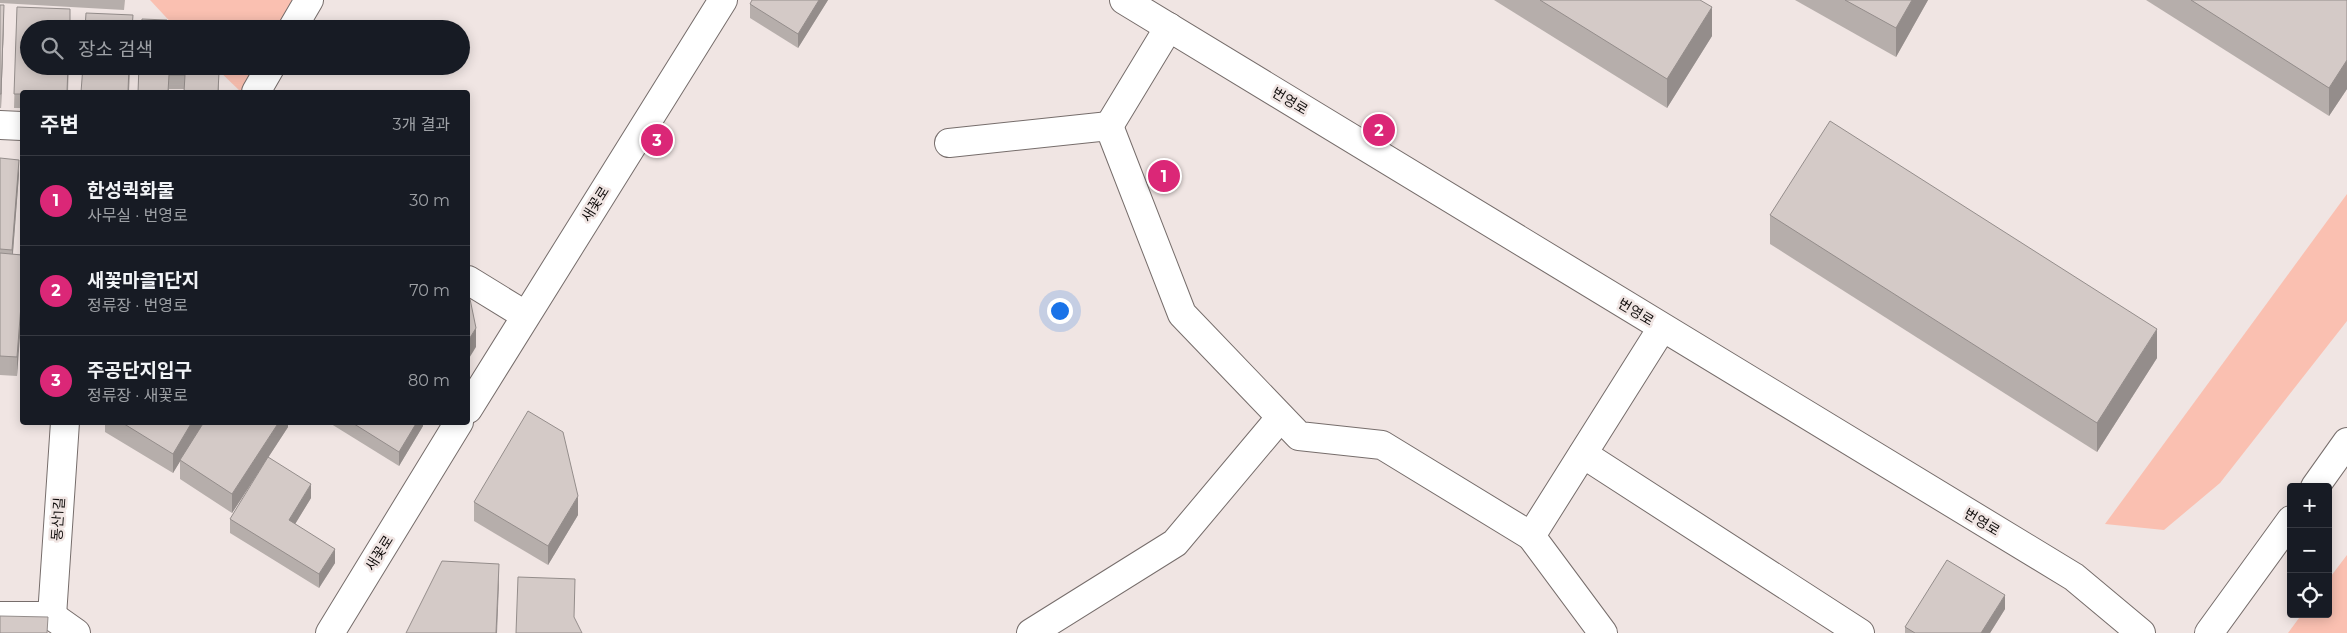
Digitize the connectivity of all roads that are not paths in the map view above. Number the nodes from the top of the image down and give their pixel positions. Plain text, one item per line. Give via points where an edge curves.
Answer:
1 (309, 0) edge
2 (724, 0) edge
3 (1124, 0) edge
4 (297, 20) edge
5 (1169, 27) junction
6 (266, 75) edge
7 (257, 90) edge
8 (0, 124) edge
9 (20, 126) edge
10 (1109, 126) junction
11 (949, 142) dead end
12 (470, 281) edge
13 (525, 315) junction
14 (1662, 328) junction
15 (470, 406) edge
16 (1280, 418) junction
17 (65, 425) edge
18 (458, 425) edge
19 (2347, 442) edge
20 (1584, 454) junction
21 (2318, 483) edge
22 (2287, 526) edge
23 (1531, 536) junction
24 (0, 616) edge
25 (52, 616) junction
26 (76, 633) edge
27 (330, 633) edge
28 (1031, 633) edge
29 (1604, 633) edge
30 (1860, 633) edge
31 (2141, 633) edge
32 (2209, 633) edge

1 - 4 street
2 - 13 street, 새꽃로
3 - 5 street, 번영로
5 - 10 street
5 - 14 street, 번영로
6 - 7 street
8 - 9 street
10 - 11 street
10 - 16 street via 1182,314
12 - 13 street
13 - 15 street, 새꽃로
14 - 20 street
14 - 31 street, 번영로 via 2074,577
16 - 23 street via 1299,436 1382,445
16 - 28 street via 1175,543
17 - 25 street, 동산1길
18 - 27 street, 새꽃로
19 - 21 street
20 - 23 street
20 - 30 street
22 - 32 street
23 - 29 street
24 - 25 street
25 - 26 street

